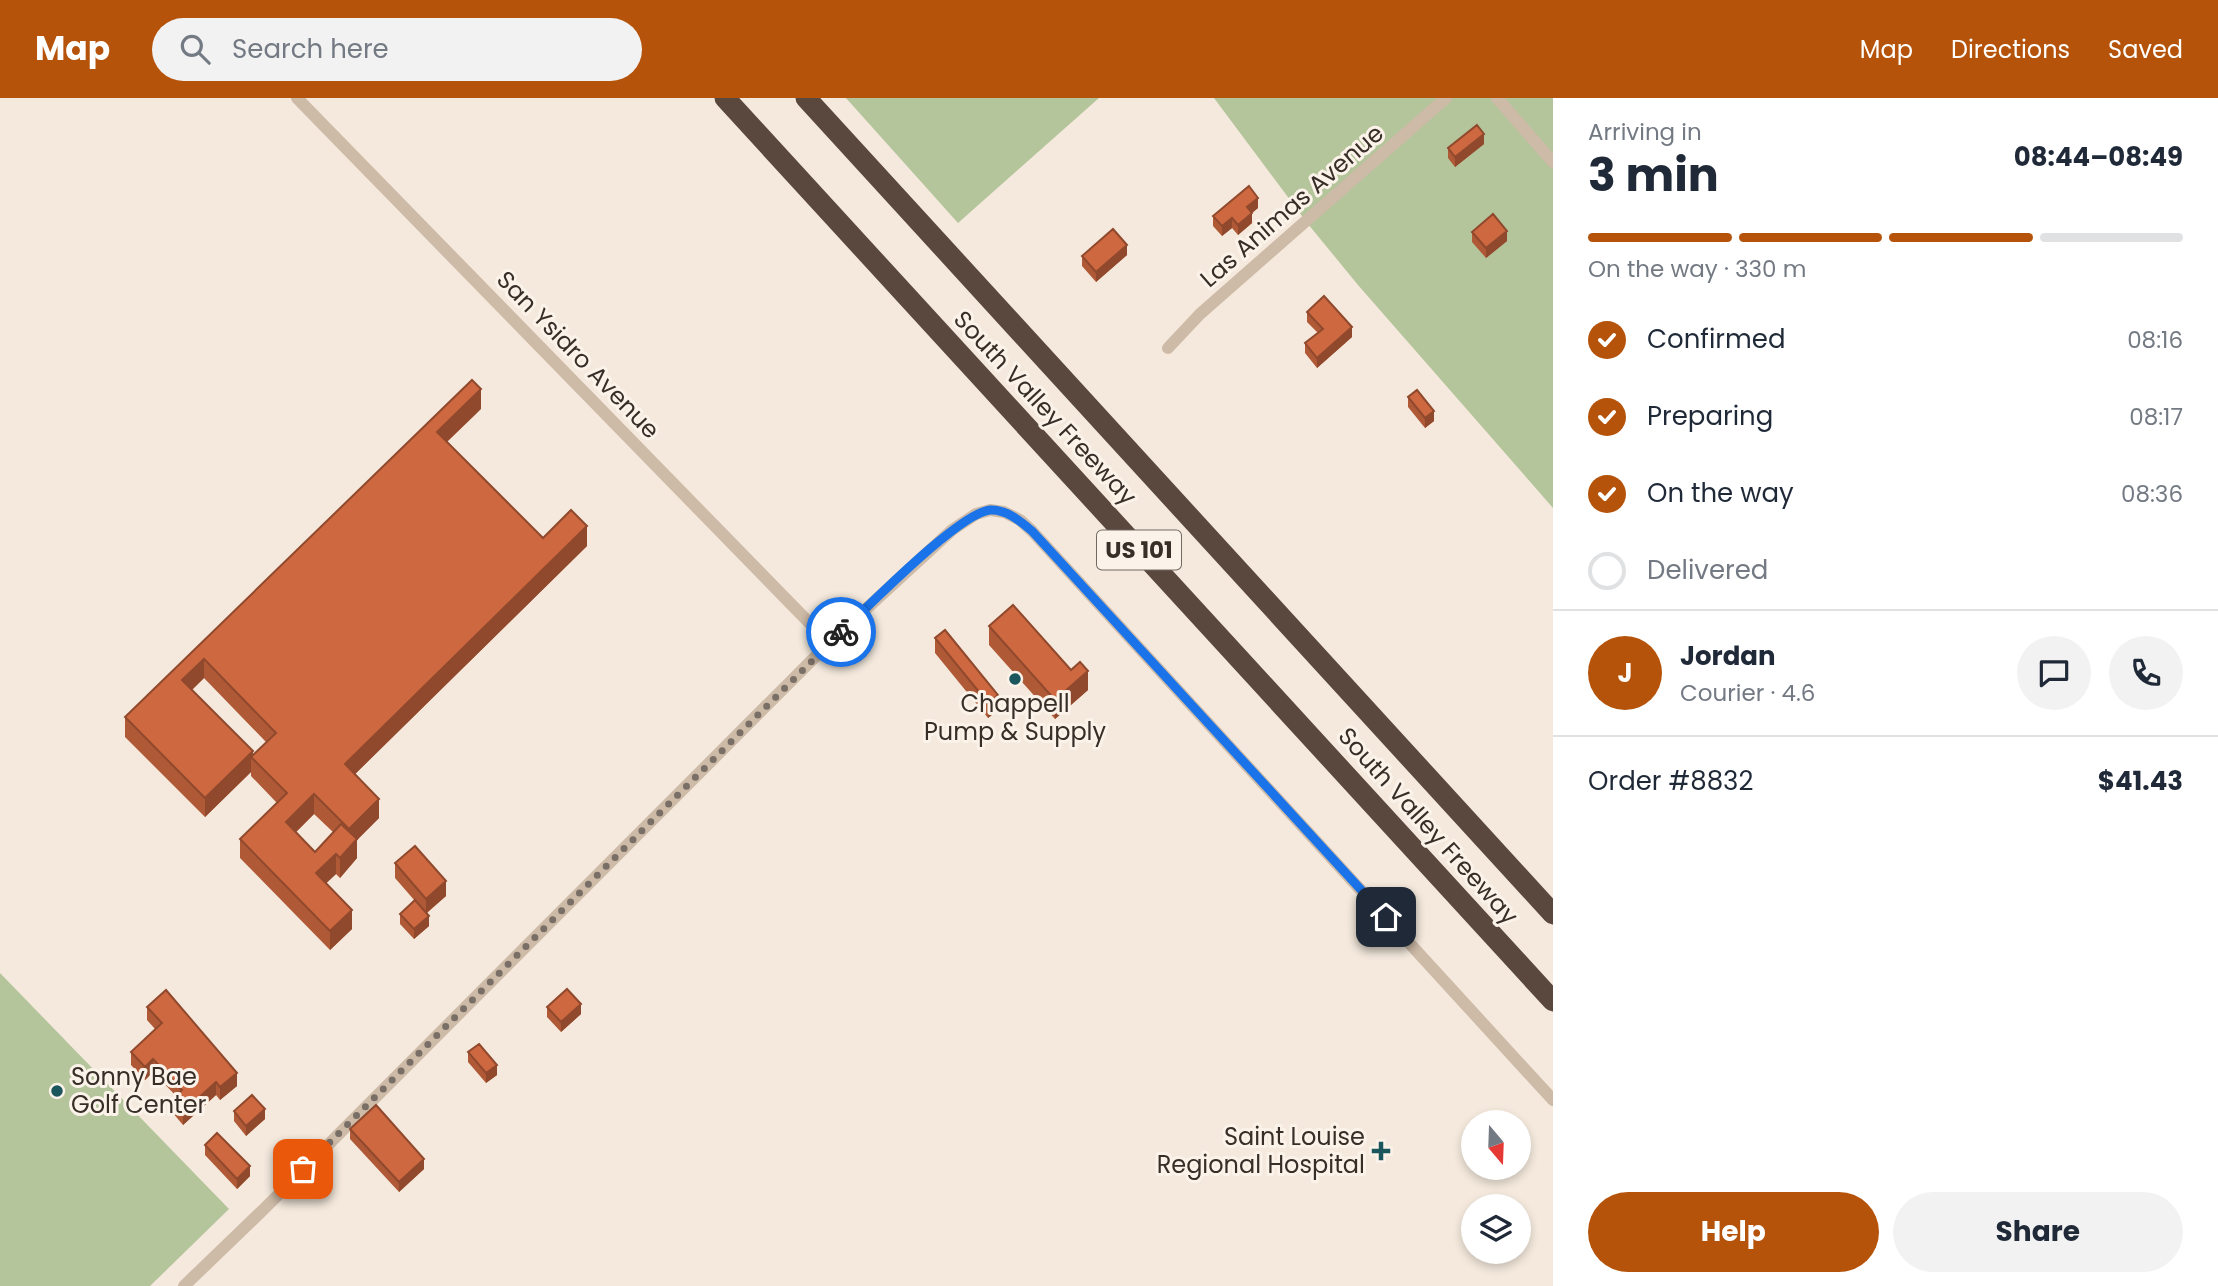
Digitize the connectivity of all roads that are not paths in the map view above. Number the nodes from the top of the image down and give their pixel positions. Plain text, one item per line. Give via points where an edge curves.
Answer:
1 (297, 98) edge
2 (725, 98) edge
3 (806, 98) edge
4 (1446, 98) edge
5 (1497, 98) edge
6 (1553, 162) edge
7 (1168, 348) dead end
8 (829, 643) junction
9 (1553, 914) edge
10 (1553, 1001) edge
11 (1553, 1100) edge
12 (184, 1286) edge

1 - 8 street, San Ysidro Avenue
2 - 10 highway, South Valley Freeway / US 101
3 - 9 highway, South Valley Freeway / US 101
4 - 7 street, Las Animas Avenue via 1200,314
5 - 6 street
8 - 11 street via 952,530 976,514 990,510 1020,520
8 - 12 street

